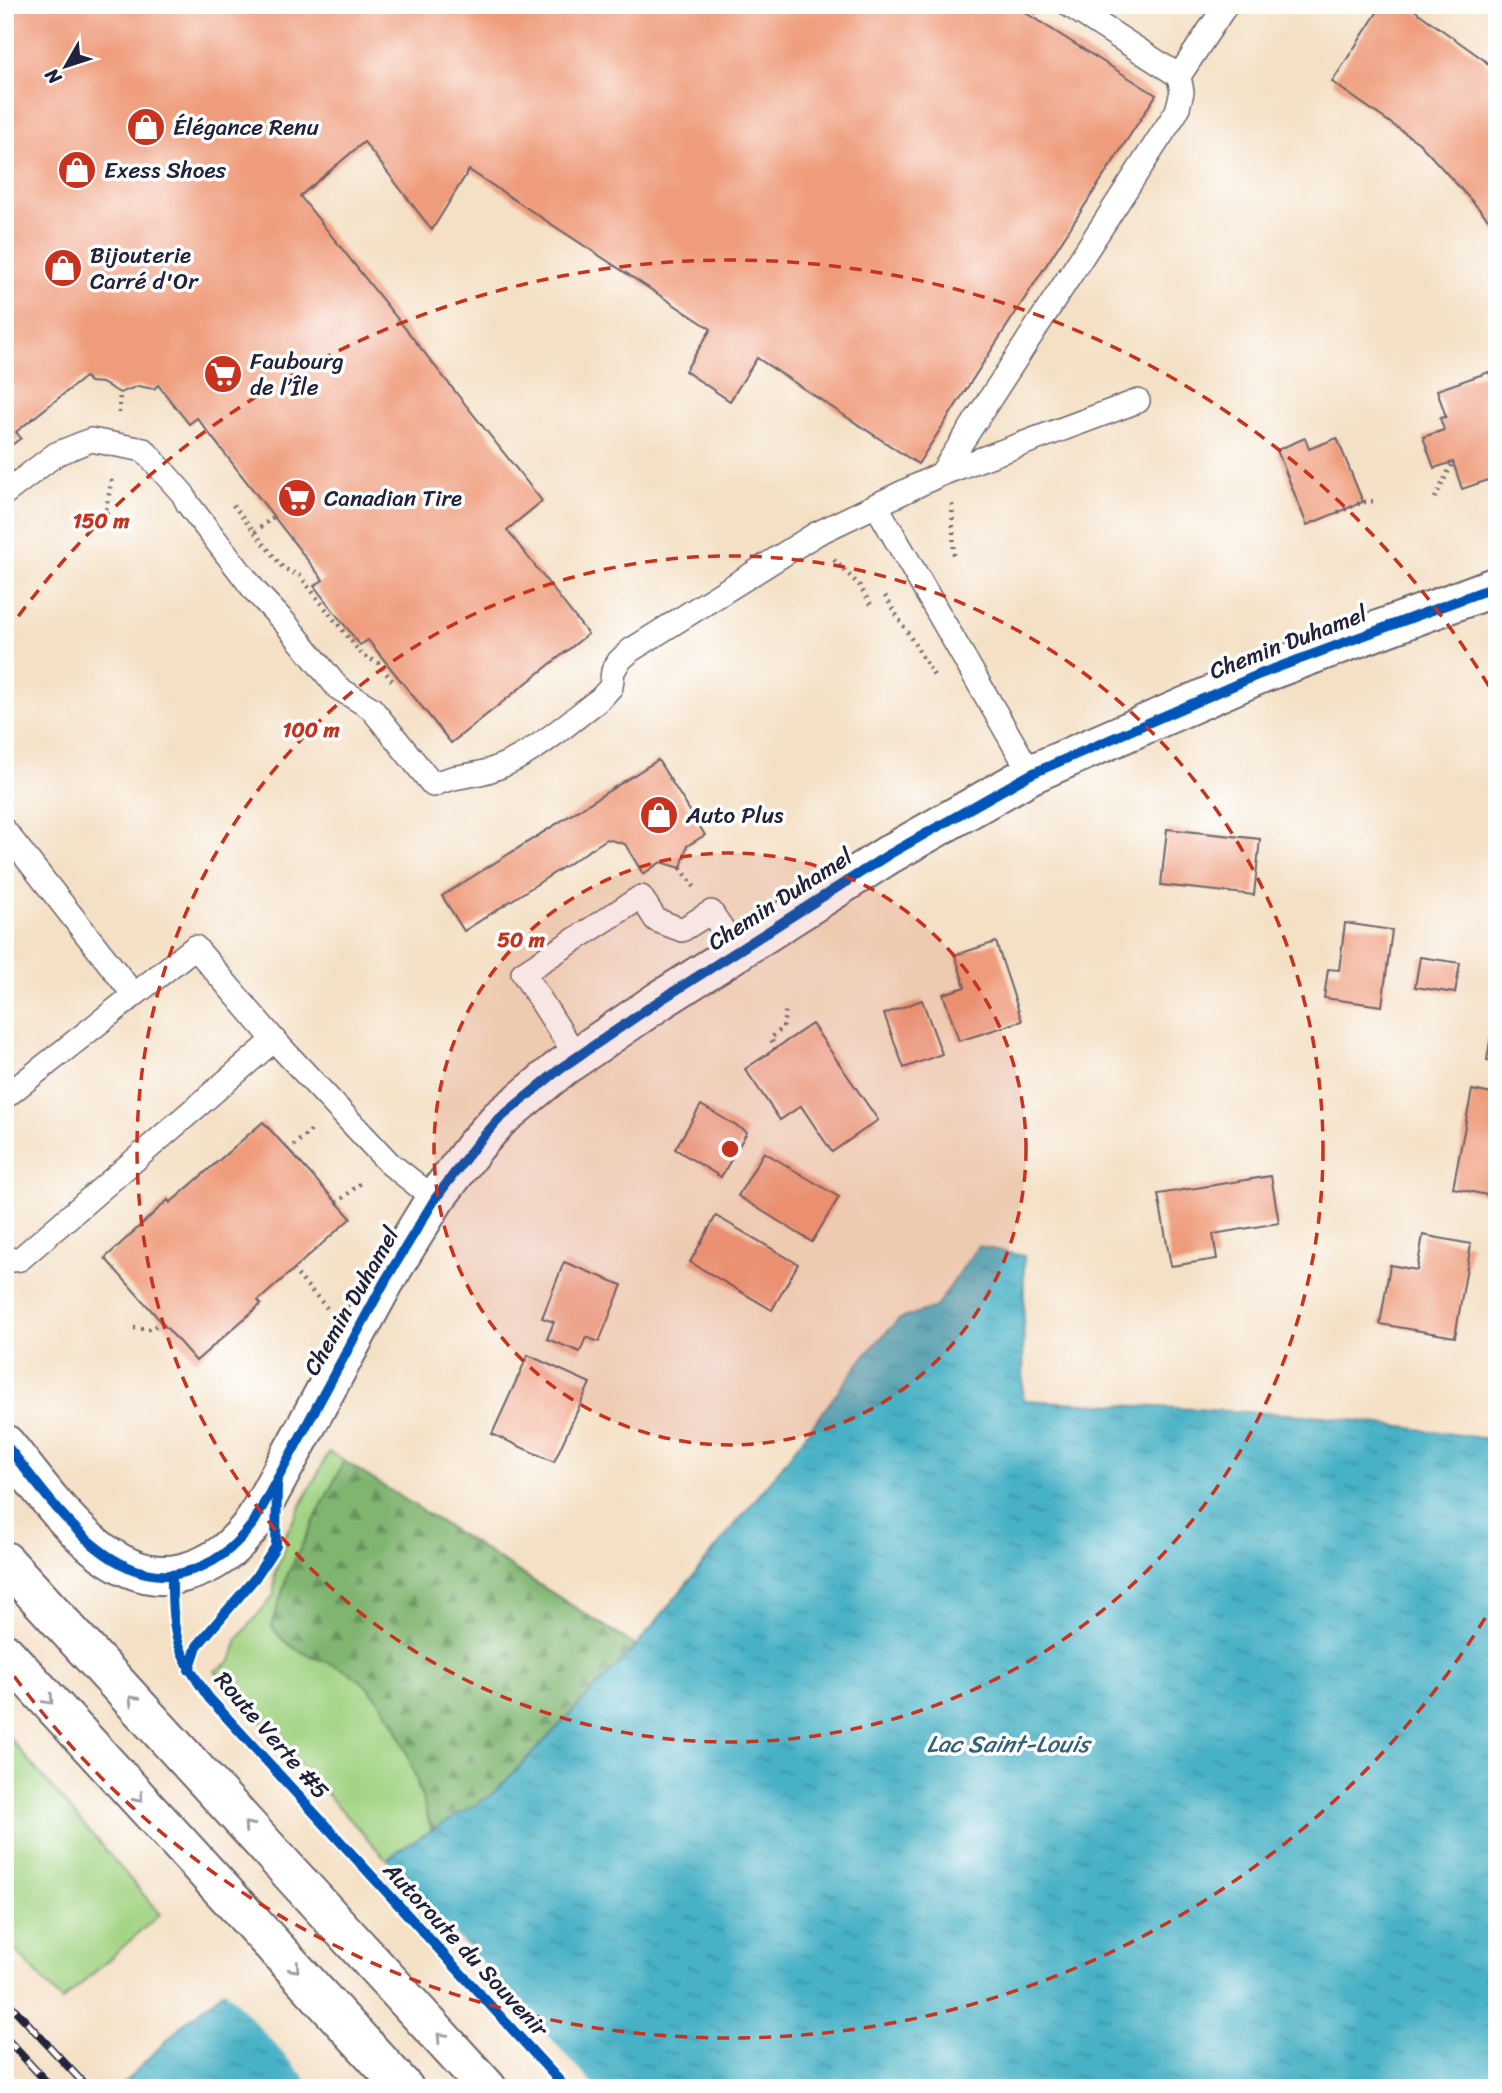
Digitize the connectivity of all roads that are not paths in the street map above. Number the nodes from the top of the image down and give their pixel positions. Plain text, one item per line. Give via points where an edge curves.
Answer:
1 (1069, 5) edge
2 (1226, 5) edge
3 (1179, 76) junction
4 (1138, 401) dead end
5 (942, 474) junction
6 (5, 494) edge
7 (876, 505) junction
8 (1497, 586) edge
9 (1031, 774) junction
10 (5, 831) edge
11 (737, 951) junction
12 (134, 995) junction
13 (274, 1040) junction
14 (577, 1057) junction
15 (5, 1097) edge
16 (435, 1199) junction
17 (5, 1261) edge
18 (5, 1444) edge
19 (5, 1561) edge
20 (5, 1653) edge
21 (404, 2088) edge
22 (487, 2088) edge

1 - 3 lane
2 - 3 lane
3 - 5 lane via 1182,92 1177,111
4 - 5 lane
5 - 7 lane
6 - 7 lane via 71,446 91,440 144,450 338,688 371,708 433,785 521,758 600,699 611,687 619,661 631,650 816,534
7 - 9 lane
8 - 9 main road, Chemin Duhamel via 1260,674
9 - 11 main road, Chemin Duhamel via 888,855
10 - 12 lane
11 - 14 main road, Chemin Duhamel
11 - 14 lane via 711,912 682,930 656,920 640,897 523,973
12 - 13 lane via 195,947
12 - 15 lane
13 - 16 lane via 389,1163
13 - 17 lane via 20,1259
14 - 16 main road, Chemin Duhamel via 499,1119
16 - 18 main road, Chemin Duhamel via 254,1522 219,1559 172,1575 128,1568 82,1535
22 -> 19 main road
20 -> 21 main road

